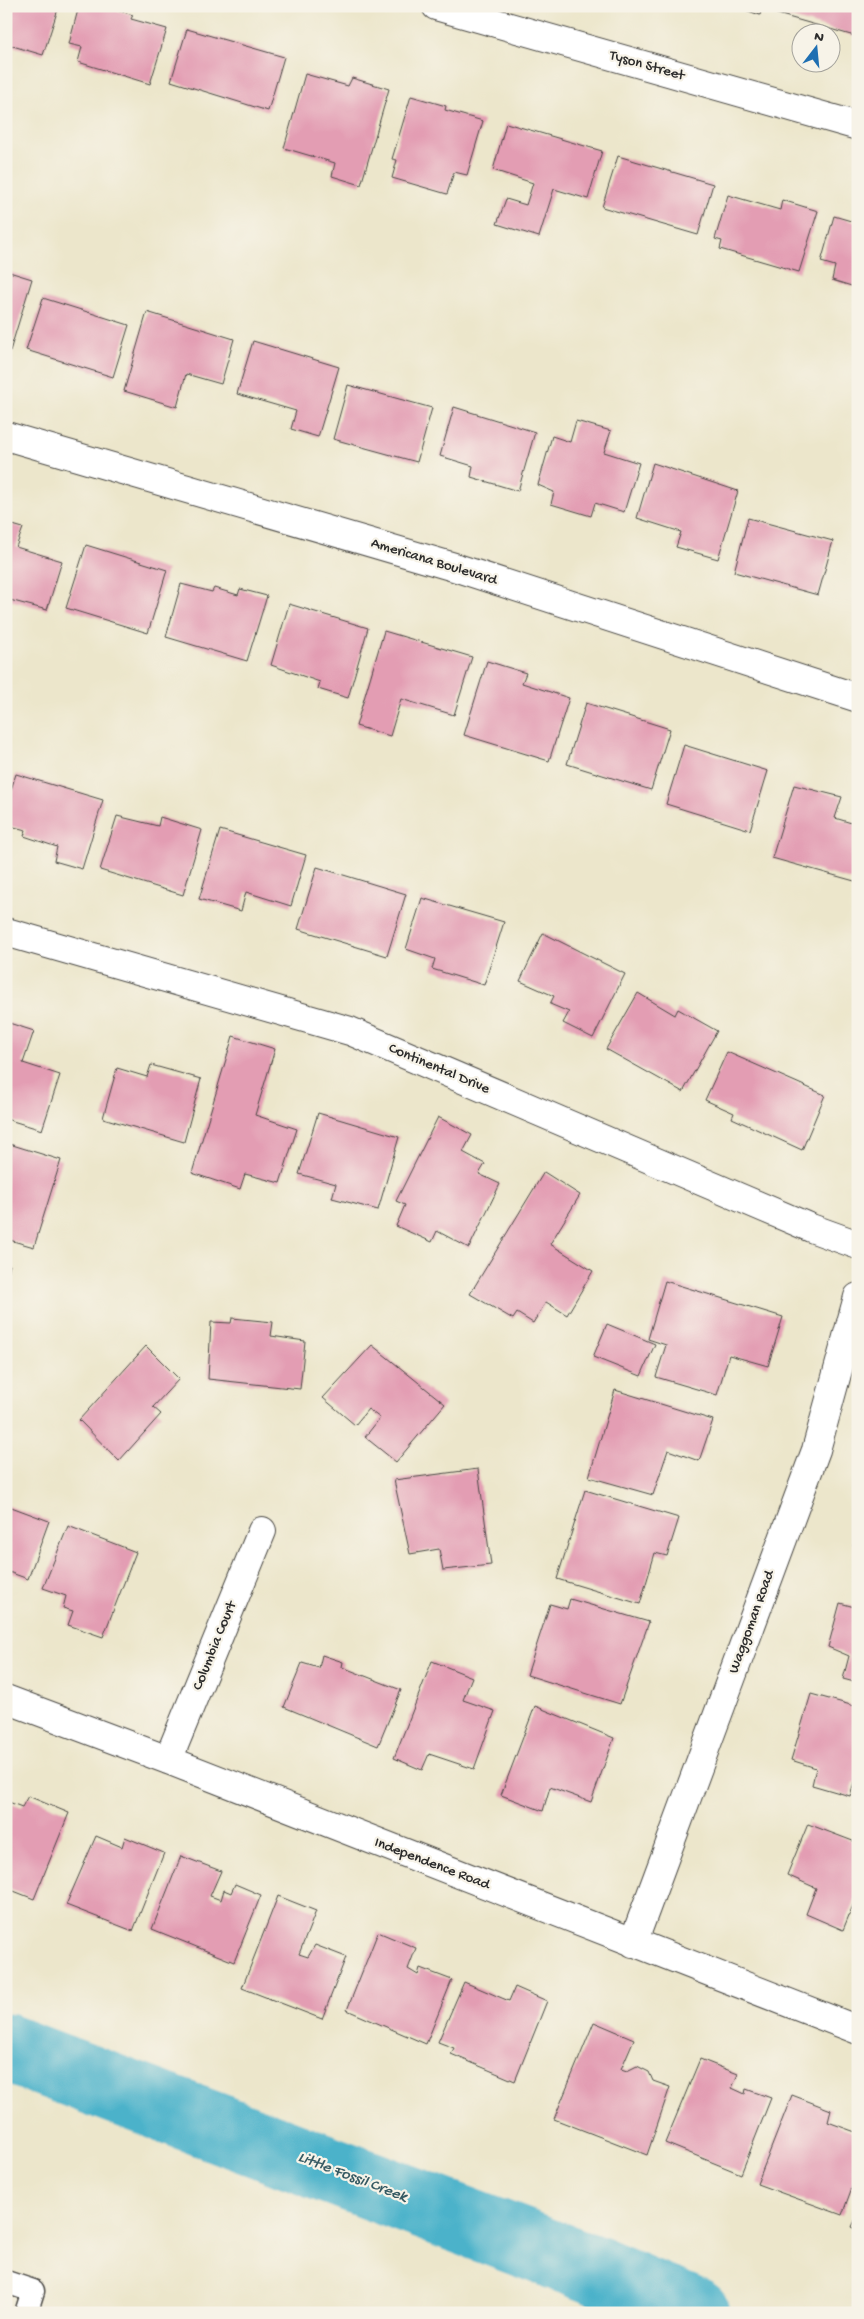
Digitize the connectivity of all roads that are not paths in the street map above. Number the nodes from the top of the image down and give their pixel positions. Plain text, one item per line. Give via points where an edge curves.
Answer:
1 (436, 6) edge
2 (858, 126) edge
3 (6, 436) edge
4 (858, 698) edge
5 (6, 932) edge
6 (858, 1245) edge
7 (858, 1297) edge
8 (262, 1531) dead end
9 (6, 1699) edge
10 (168, 1760) junction
11 (633, 1943) junction
12 (858, 2030) edge
13 (6, 2282) edge
14 (26, 2313) edge

1 - 2 street, Tyson Street
3 - 4 street, Americana Boulevard via 454,567
5 - 6 street, Continental Drive via 350,1031
7 - 11 street, Waggoman Road via 816,1450
8 - 10 street, Columbia Court
9 - 10 street, Independence Road
10 - 11 street, Independence Road
11 - 12 street, Independence Road
13 - 14 lane via 33,2291

